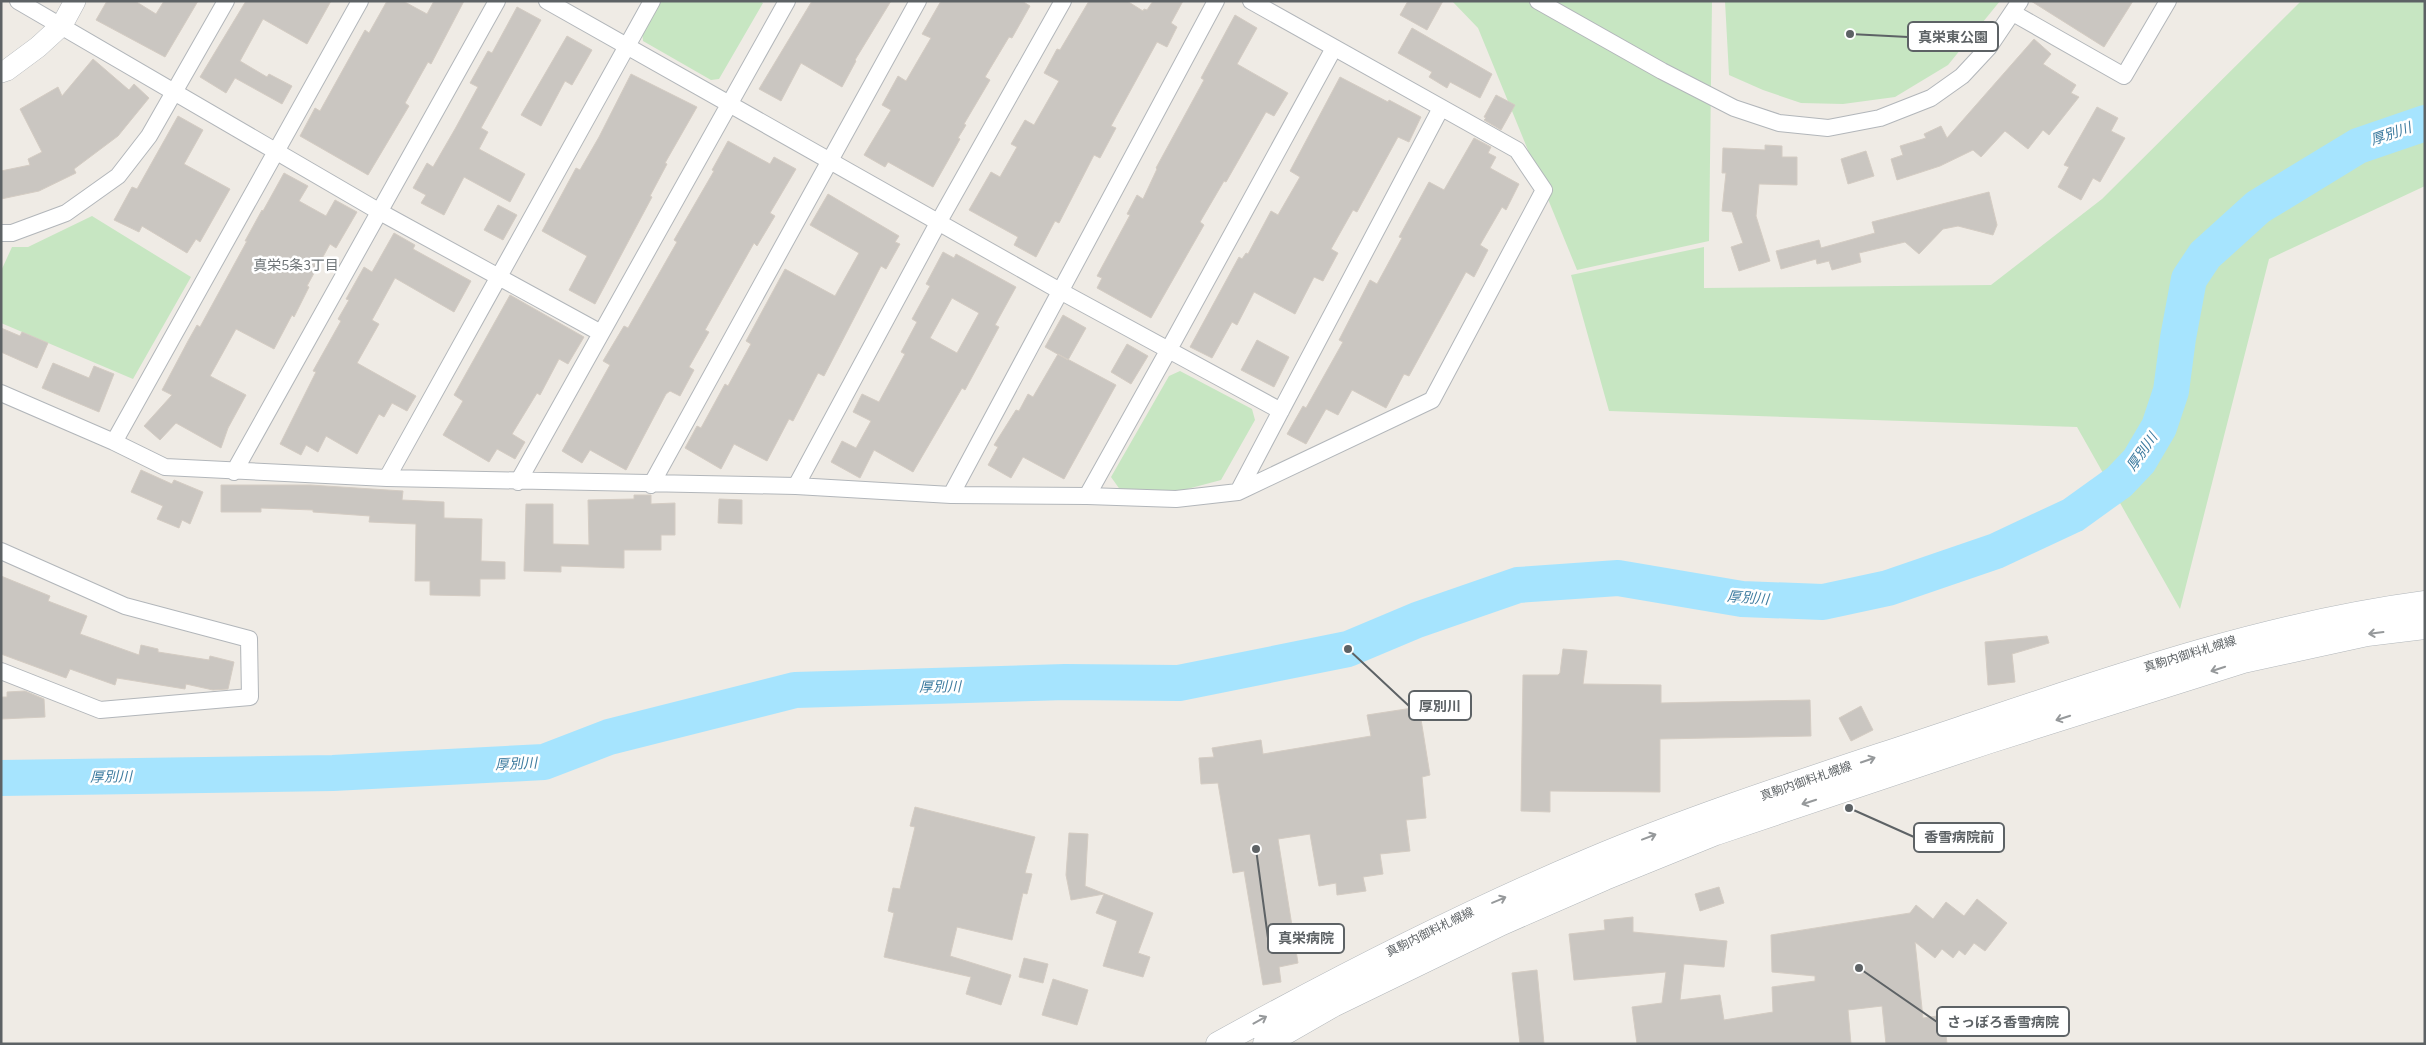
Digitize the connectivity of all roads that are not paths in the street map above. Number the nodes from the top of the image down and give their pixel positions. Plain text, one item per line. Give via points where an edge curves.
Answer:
1 (18, 1) edge
2 (75, 1) edge
3 (226, 1) edge
4 (360, 1) edge
5 (497, 1) edge
6 (547, 1) edge
7 (652, 1) edge
8 (787, 1) edge
9 (918, 1) edge
10 (1063, 1) edge
11 (1216, 1) edge
12 (1251, 1) edge
13 (1538, 1) edge
14 (2168, 1) edge
15 (2017, 7) edge
16 (62, 25) junction
17 (627, 46) junction
18 (1334, 48) junction
19 (1, 72) edge
20 (175, 93) junction
21 (730, 105) junction
22 (1441, 108) junction
23 (276, 151) junction
24 (829, 161) junction
25 (380, 212) junction
26 (938, 223) junction
27 (1, 233) edge
28 (498, 276) junction
29 (1060, 292) junction
30 (601, 333) junction
31 (1168, 351) junction
32 (1, 393) edge
33 (1281, 411) junction
34 (114, 442) junction
35 (234, 472) junction
36 (387, 478) junction
37 (518, 482) junction
38 (651, 485) junction
39 (796, 486) junction
40 (1238, 492) junction
41 (951, 495) junction
42 (1086, 496) junction
43 (1, 551) edge
44 (2425, 603) edge
45 (2425, 627) edge
46 (1, 671) edge
47 (1218, 1044) edge
48 (1265, 1044) edge

1 - 16 street
2 - 16 street
3 - 20 street
4 - 23 street
5 - 25 street
6 - 17 street
7 - 17 street
8 - 21 street
9 - 24 street
10 - 26 street
11 - 29 street
12 - 18 street
13 - 15 street via 1734,108 1779,123 1828,128 1880,118 1931,98 1962,76 1989,47
14 - 15 street via 2124,76
16 - 19 street via 38,47
16 - 20 street
17 - 21 street
17 - 28 street
18 - 22 street
18 - 31 street
20 - 23 street
20 - 27 street via 149,136 118,176 66,213
21 - 24 street
21 - 30 street
22 - 33 street
22 - 40 street via 1517,150 1544,190 1432,400
23 - 25 street
23 - 34 street
24 - 26 street
24 - 38 street
25 - 28 street
25 - 35 street
26 - 29 street
26 - 39 street
28 - 30 street
28 - 36 street
29 - 31 street
29 - 41 street
30 - 37 street
31 - 33 street
31 - 42 street
32 - 34 street
33 - 40 street
34 - 35 street via 165,467
35 - 36 street
36 - 37 street
37 - 38 street
38 - 39 street
39 - 41 street
40 - 42 street via 1176,499
41 - 42 street
43 - 46 street via 125,606 249,639 250,697 100,710
47 -> 44 main road, 真駒内御料札幌線 via 1407,942 1582,864 1703,816 2062,694 2236,640 2375,610
45 -> 48 main road, 真駒内御料札幌線 via 2367,634 2243,661 1716,833 1502,922 1333,1005

